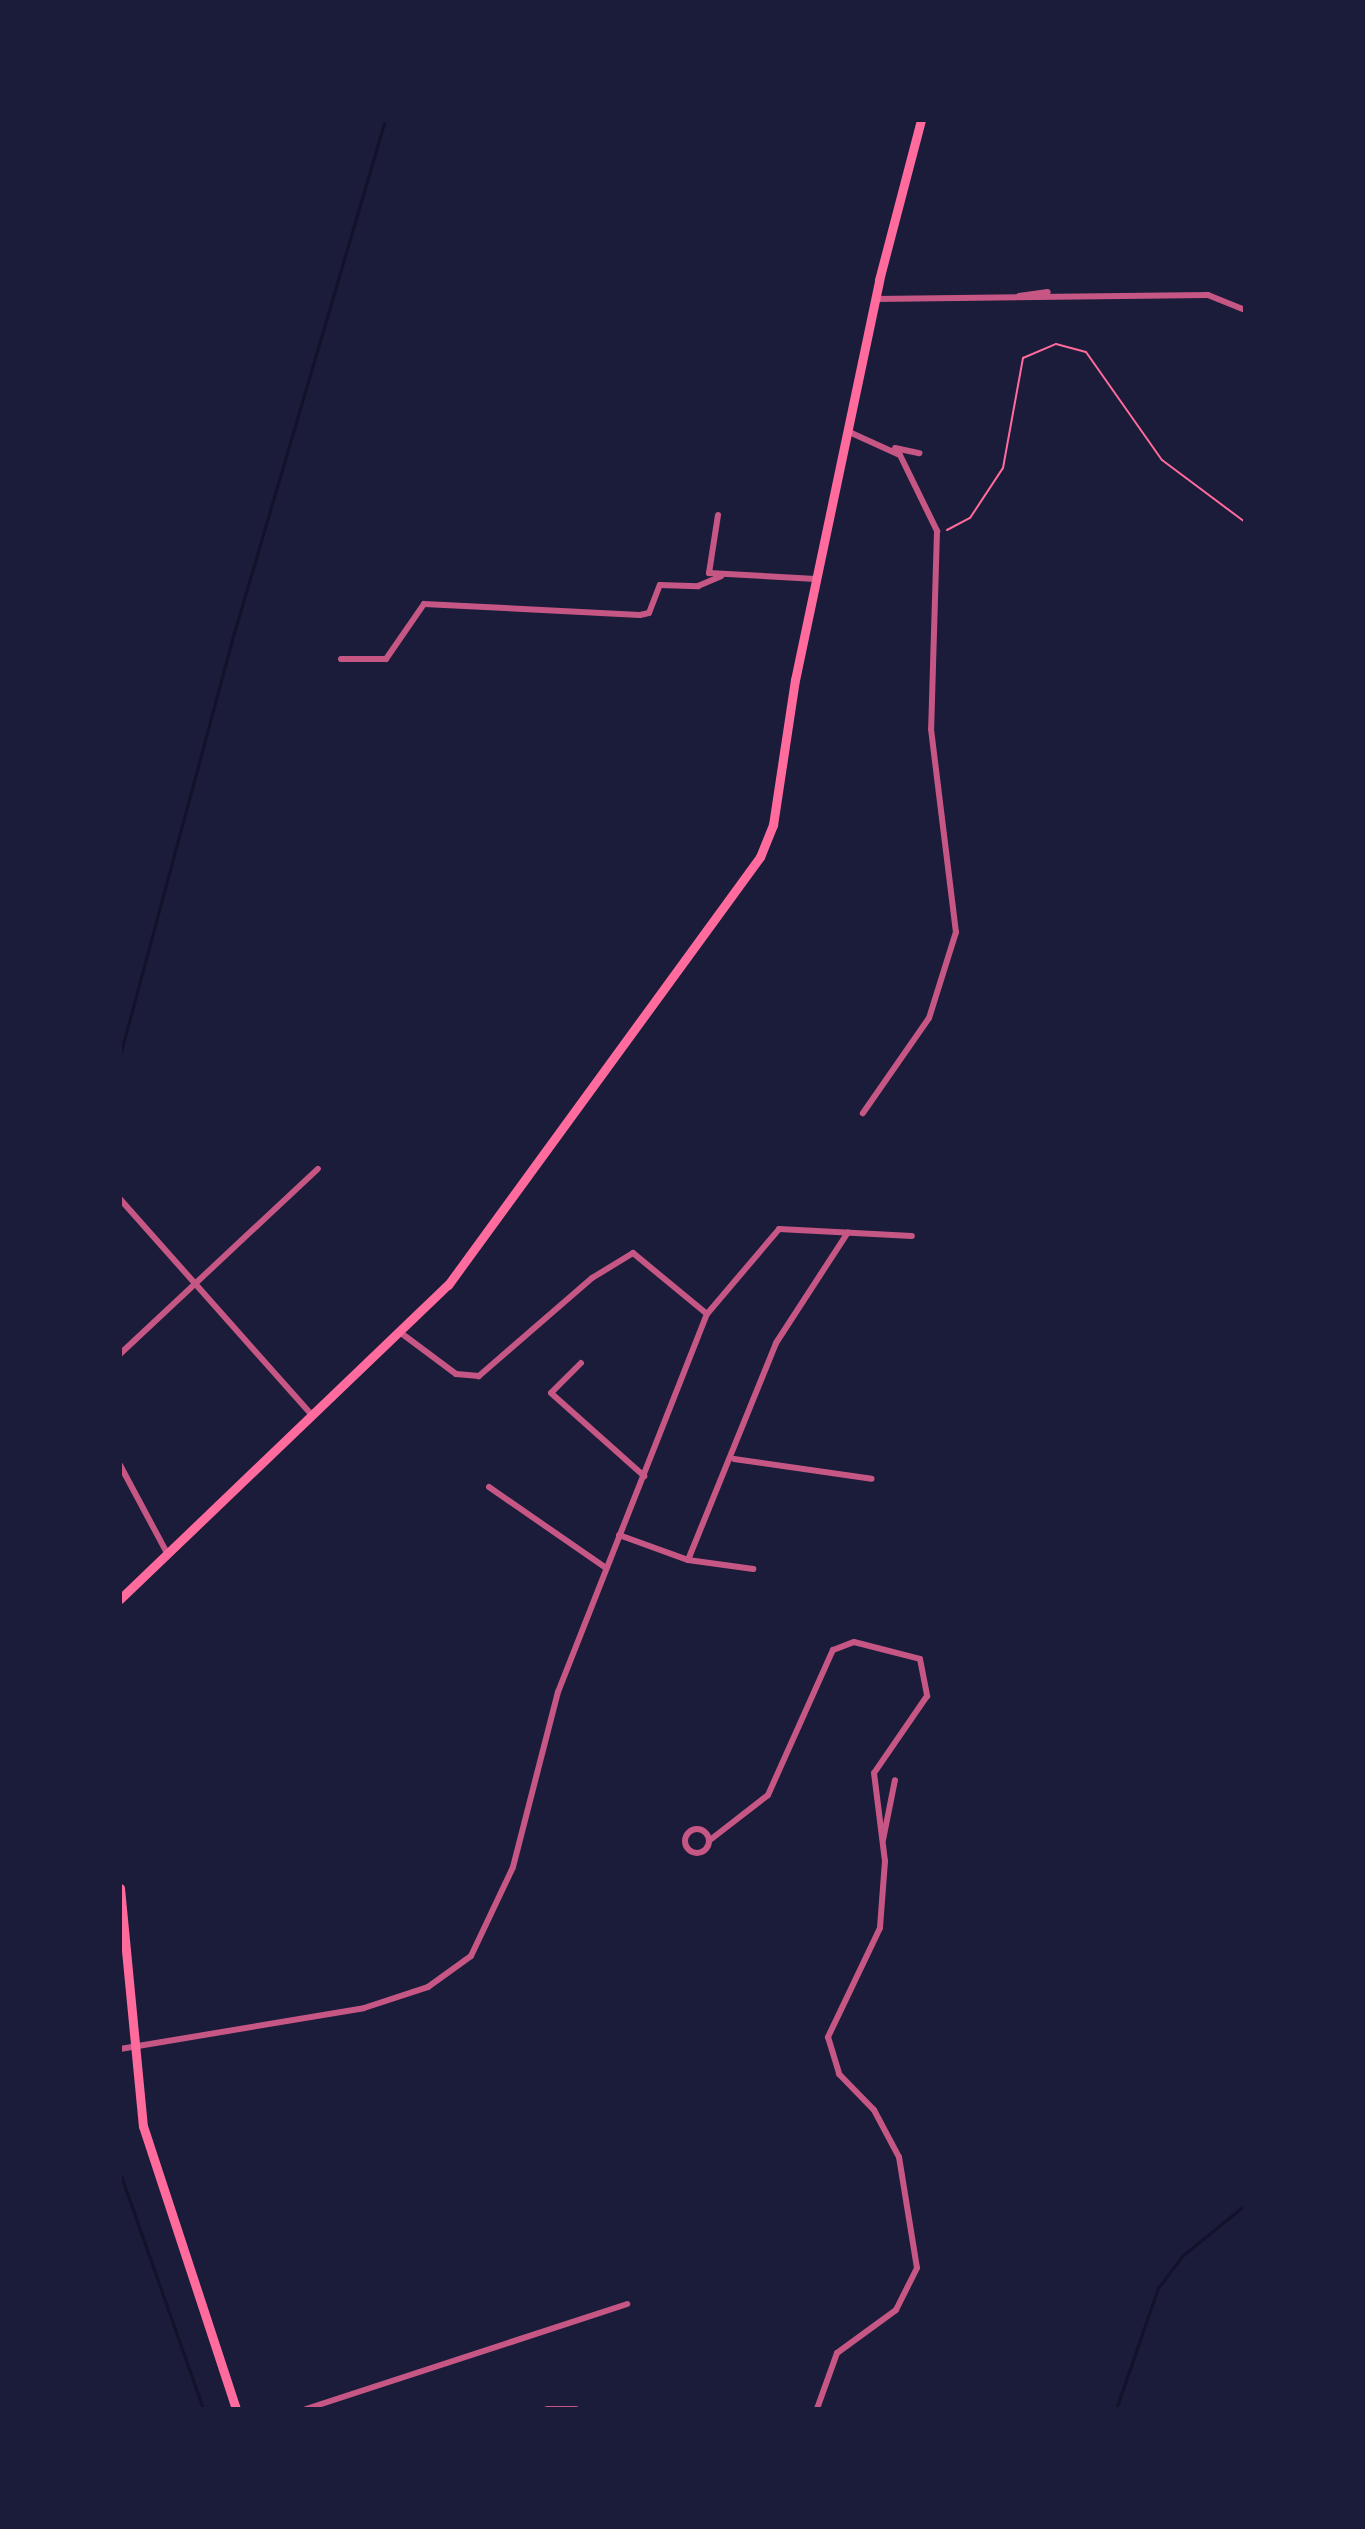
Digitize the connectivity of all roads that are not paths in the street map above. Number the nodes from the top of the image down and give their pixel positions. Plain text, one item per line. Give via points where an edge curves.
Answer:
1 (921, 120) edge
2 (1048, 292) dead end
3 (999, 298) junction
4 (875, 299) junction
5 (1245, 310) edge
6 (847, 431) junction
7 (883, 445) junction
8 (919, 453) dead end
9 (718, 515) dead end
10 (721, 576) junction
11 (816, 579) junction
12 (341, 659) dead end
13 (863, 1113) dead end
14 (318, 1169) dead end
15 (120, 1199) edge
16 (848, 1232) junction
17 (912, 1236) dead end
18 (199, 1285) junction
19 (707, 1314) junction
20 (401, 1333) junction
21 (120, 1354) edge
22 (581, 1363) dead end
23 (311, 1414) junction
24 (734, 1459) junction
25 (120, 1465) edge
26 (644, 1476) junction
27 (872, 1479) dead end
28 (489, 1487) dead end
29 (619, 1535) junction
30 (166, 1551) junction
31 (688, 1560) junction
32 (606, 1568) junction
33 (753, 1569) dead end
34 (120, 1599) edge
35 (895, 1780) dead end
36 (710, 1840) junction
37 (883, 1844) junction
38 (120, 1888) edge
39 (134, 2047) junction
40 (120, 2049) edge
41 (627, 2304) dead end
42 (236, 2409) edge
43 (306, 2409) edge
44 (547, 2409) edge
45 (576, 2409) edge
46 (817, 2409) edge

1 - 4 main road
2 - 3 street
3 - 4 street
3 - 5 street via 1208,295
4 - 6 main road
6 - 7 street
6 - 11 main road
7 - 8 street
7 - 13 street via 905,462 937,531 931,729 956,932 929,1018
9 - 10 street via 708,568
10 - 11 street
10 - 12 street via 698,586 660,585 649,613 640,615 424,604 386,659
11 - 20 main road via 773,825 760,857 502,1219
14 - 18 street
15 - 18 street
16 - 17 street
16 - 19 street via 779,1229
16 - 24 street via 781,1333
18 - 21 street
18 - 23 street
19 - 20 street via 633,1253 592,1278 479,1376 456,1374
19 - 26 street
20 - 23 main road
22 - 26 street via 551,1393
23 - 30 main road
24 - 27 street
24 - 31 street
25 - 30 street
26 - 29 street
28 - 32 street
29 - 31 street
29 - 32 street
30 - 34 main road
31 - 33 street
32 - 39 street via 549,1717 513,1867 463,1966 412,1994 341,2014
35 - 37 street
36 - 36 street via 696,1828 685,1839 697,1853
36 - 37 street via 768,1795 827,1658 854,1642 907,1650 929,1677 925,1700 876,1763
37 - 46 street via 880,1928 832,2019 829,2047 839,2074 882,2121 899,2157 917,2268 896,2310 837,2353
38 - 39 main road
39 - 40 street
39 - 42 main road via 151,2155
41 - 43 street
44 - 45 street

